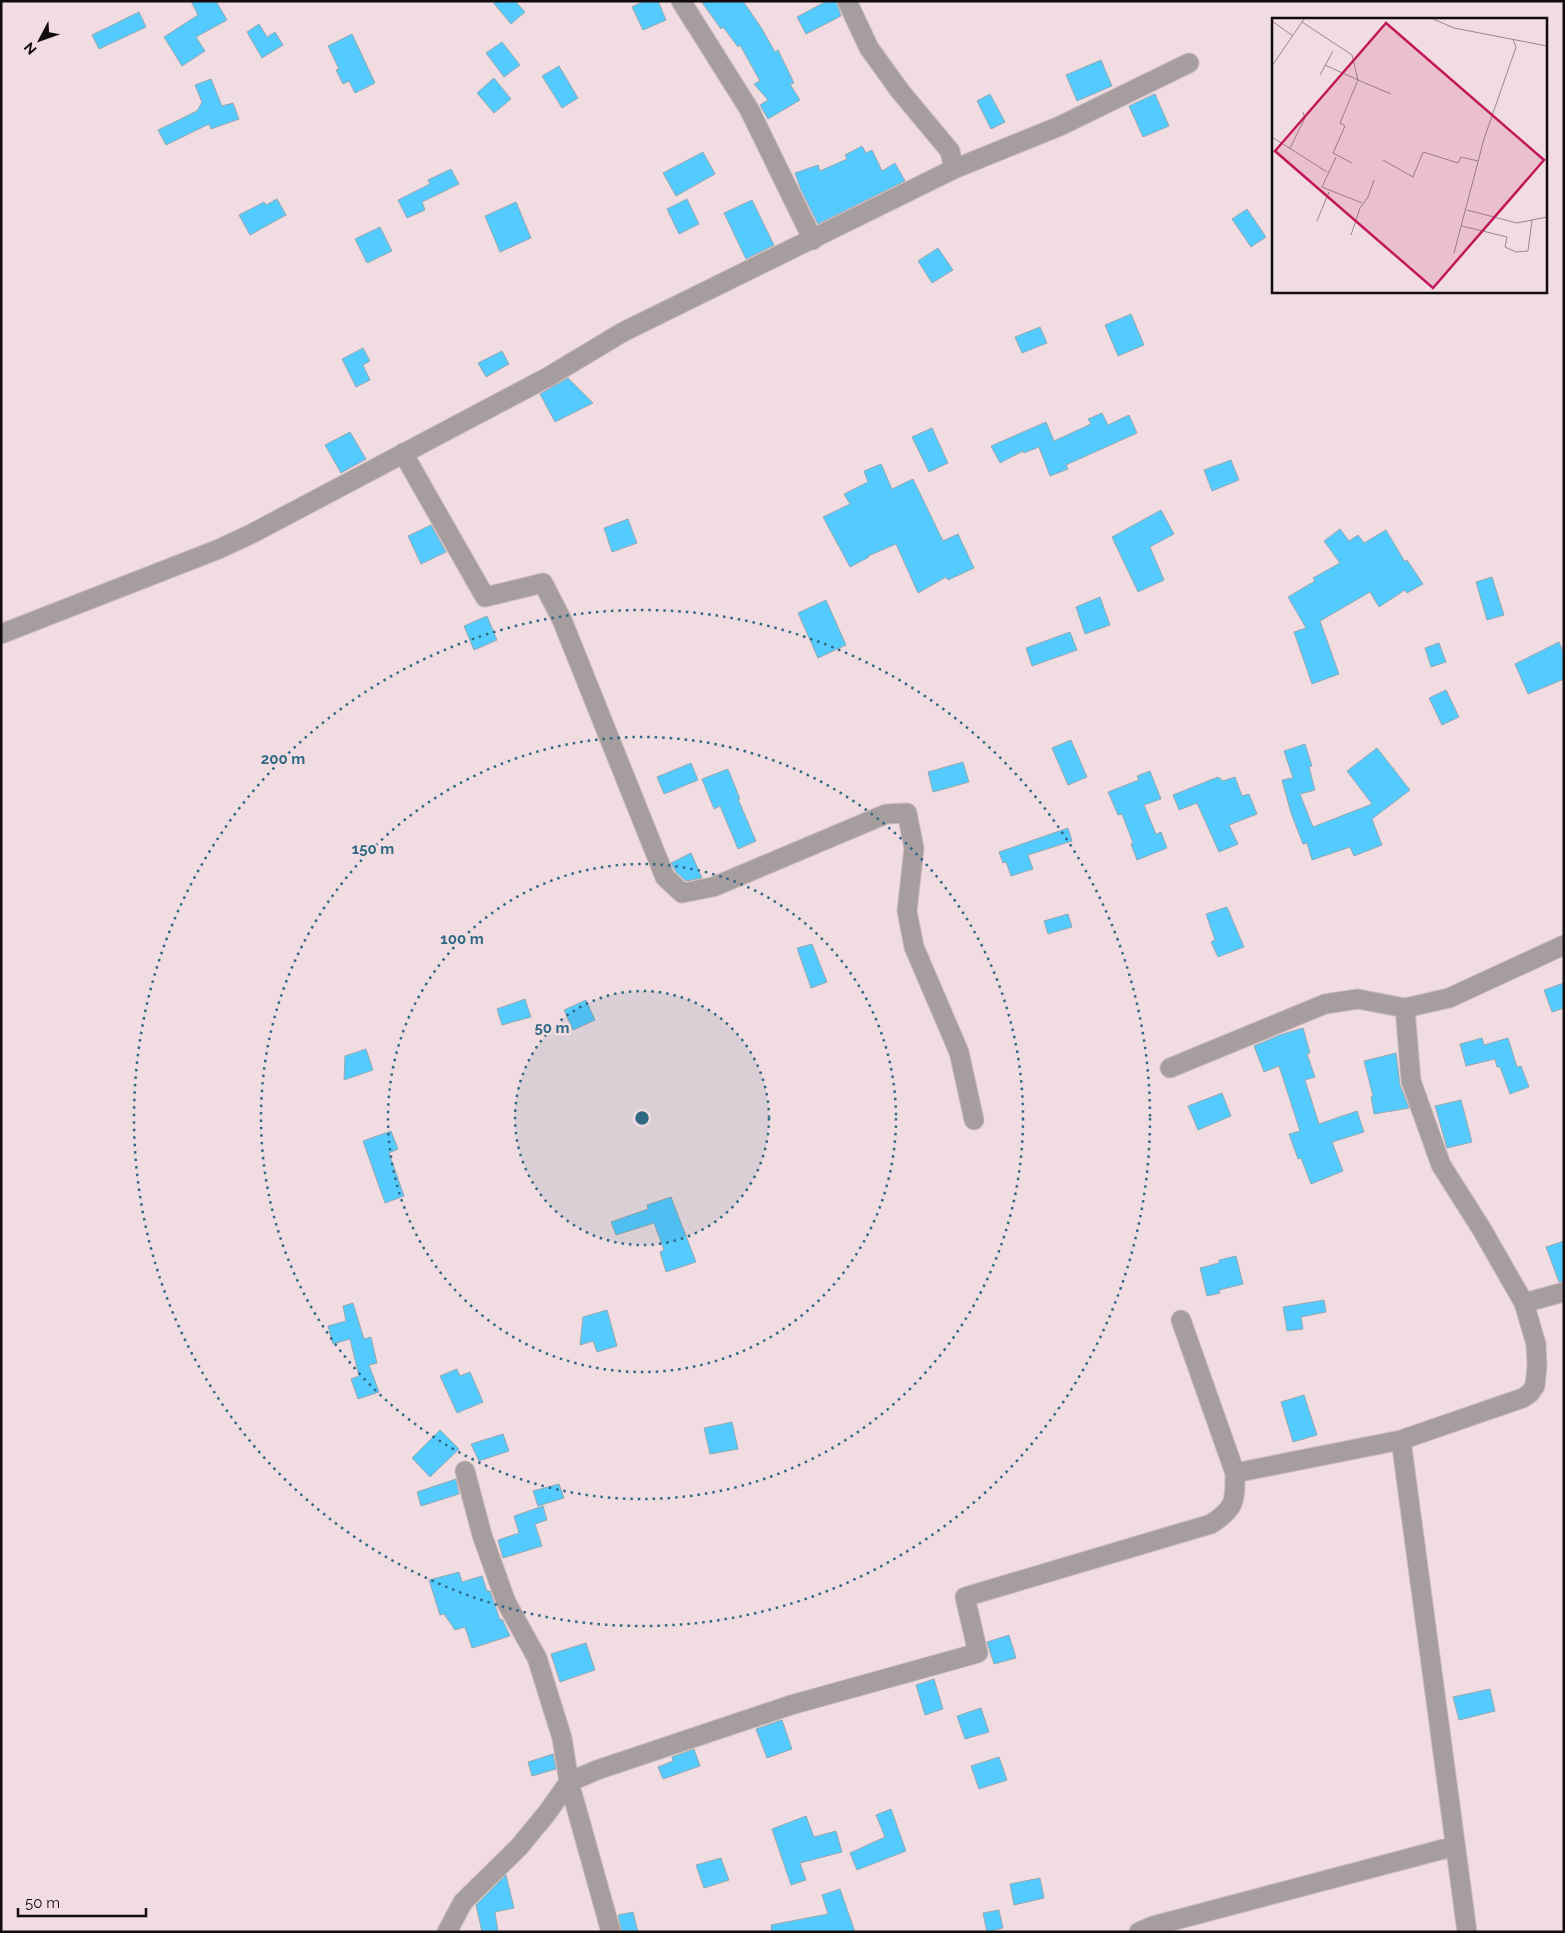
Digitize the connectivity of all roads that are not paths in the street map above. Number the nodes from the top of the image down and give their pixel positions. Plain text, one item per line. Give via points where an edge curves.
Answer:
1 (682, 1) edge
2 (847, 1) edge
3 (1189, 64) dead end
4 (954, 169) junction
5 (813, 240) junction
6 (403, 453) junction
7 (1, 634) edge
8 (1564, 945) edge
9 (1404, 1008) junction
10 (1170, 1068) dead end
11 (974, 1120) dead end
12 (1564, 1292) edge
13 (1524, 1303) junction
14 (1181, 1320) dead end
15 (1401, 1440) junction
16 (465, 1471) dead end
17 (1235, 1473) junction
18 (569, 1782) junction
19 (1455, 1846) junction
20 (447, 1932) edge
21 (611, 1932) edge
22 (1140, 1932) edge
23 (1467, 1932) edge

1 - 5 street via 749,109
2 - 4 street via 869,48 950,151
3 - 4 street via 1060,126
4 - 5 street
5 - 6 street via 623,332 548,377
6 - 7 street via 219,549
6 - 11 street via 485,597 543,584 562,620 665,877 682,893 713,887 886,814 907,813 914,848 907,911 914,947 958,1052
8 - 9 street via 1449,998
9 - 10 street via 1358,999 1325,1004
9 - 13 street via 1411,1080 1441,1165 1482,1228
12 - 13 street
13 - 15 street via 1537,1359 1535,1386 1530,1393 1511,1403
14 - 17 street
15 - 17 street
15 - 19 street
16 - 18 street via 482,1534 506,1602 537,1658 562,1738
17 - 18 street via 1235,1496 1227,1514 1211,1524 965,1597 978,1653 791,1705
18 - 20 street via 519,1848 463,1902
18 - 21 street
19 - 22 street
19 - 23 street

